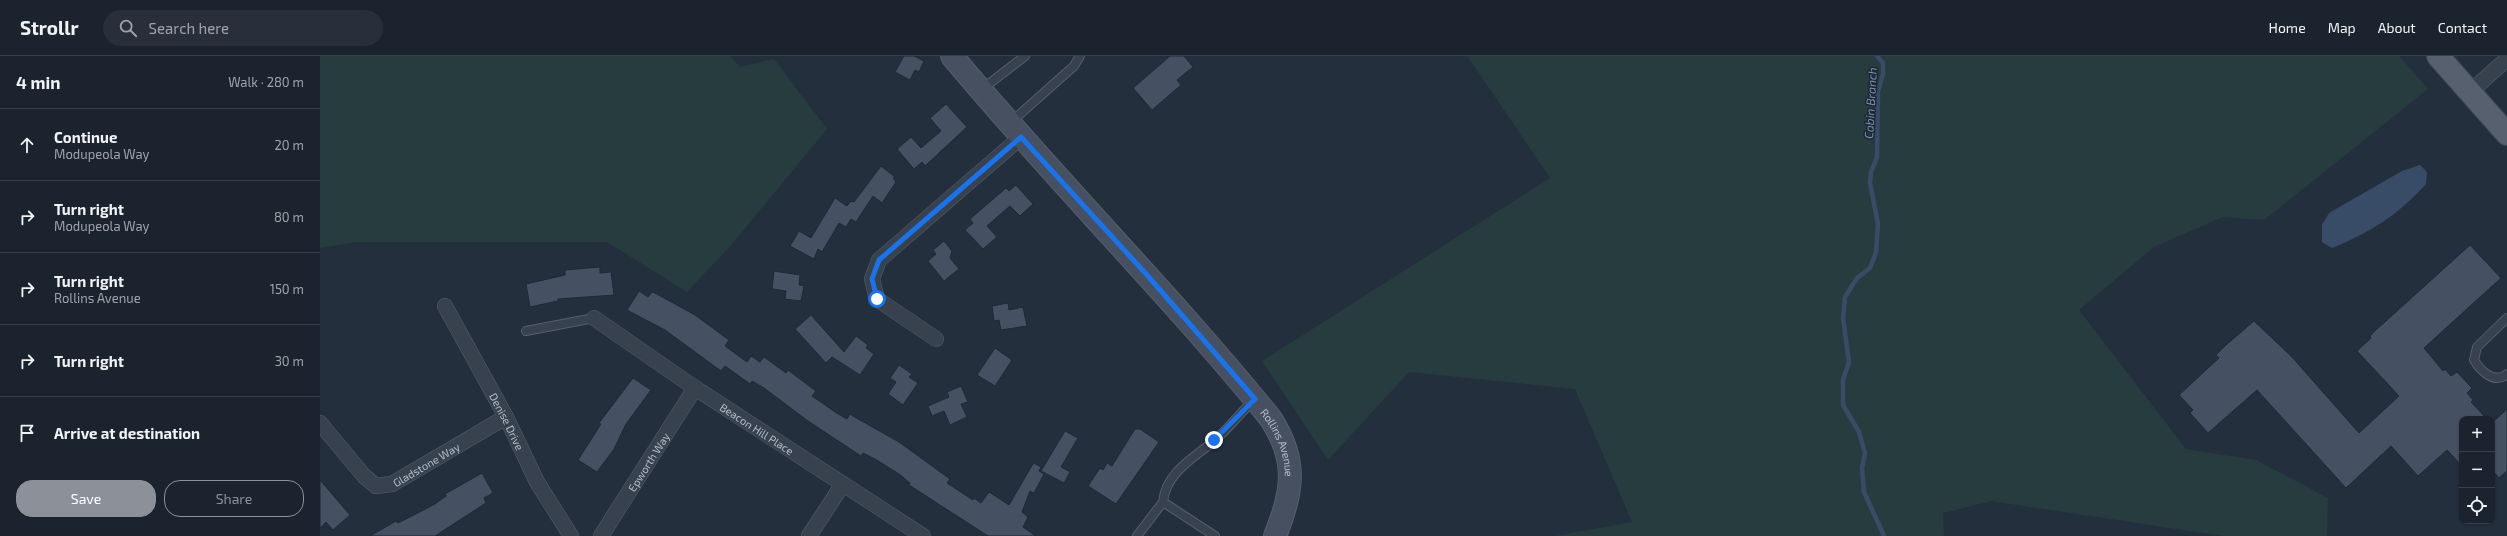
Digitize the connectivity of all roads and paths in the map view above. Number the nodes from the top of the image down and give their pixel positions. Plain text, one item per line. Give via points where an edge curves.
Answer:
1 (952, 56) edge
2 (1025, 56) edge
3 (1080, 56) edge
4 (2438, 56) edge
5 (2507, 59) edge
6 (981, 90) junction
7 (2470, 92) junction
8 (1015, 130) junction
9 (2507, 134) edge
10 (445, 306) dead end
11 (594, 318) joint
12 (2507, 318) edge
13 (526, 331) dead end
14 (936, 339) dead end
15 (2507, 374) edge
16 (695, 388) junction
17 (1255, 399) junction
18 (506, 417) junction
19 (320, 423) edge
20 (843, 484) junction
21 (1163, 502) junction
22 (571, 536) edge
23 (601, 536) edge
24 (809, 536) edge
25 (922, 536) edge
26 (1136, 536) edge
27 (1215, 536) edge
28 (1275, 536) edge

1 - 6 street, Rollins Avenue
2 - 6 lane
3 - 8 lane via 1074,66
4 - 7 main road
5 - 7 street
6 - 8 street, Rollins Avenue
7 - 9 main road
8 - 14 street via 879,260 872,279 877,299
8 - 17 street, Rollins Avenue via 1152,280
10 - 18 street, Denise Drive
11 - 13 lane
11 - 16 street, Beacon Hill Place
12 - 15 lane via 2476,346 2474,360 2486,375 2496,378
16 - 20 street, Beacon Hill Place
16 - 23 street, Epworth Way
17 - 21 lane via 1214,440 1172,476
17 - 28 street, Rollins Avenue via 1283,440 1290,466 1288,499
18 - 19 street, Gladstone Way via 392,484 376,486 364,476
18 - 22 street, Denise Drive via 537,482
20 - 24 street
20 - 25 street, Beacon Hill Place
21 - 26 lane
21 - 27 lane

